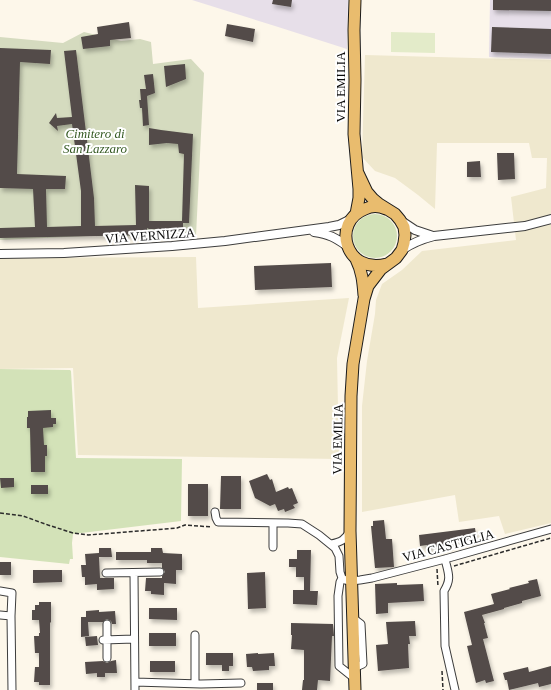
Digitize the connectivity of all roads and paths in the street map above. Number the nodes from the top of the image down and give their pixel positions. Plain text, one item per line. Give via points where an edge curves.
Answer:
1 (355, 0) edge
2 (358, 173) junction
3 (389, 210) junction
4 (354, 216) junction
5 (551, 219) edge
6 (400, 220) junction
7 (302, 231) junction
8 (434, 236) junction
9 (347, 246) junction
10 (402, 250) junction
11 (0, 254) edge
12 (356, 259) junction
13 (387, 264) junction
14 (364, 299) junction
15 (216, 512) dead end
16 (0, 514) edge
17 (218, 522) junction
18 (273, 523) junction
19 (551, 529) edge
20 (350, 531) junction
21 (551, 538) edge
22 (331, 544) junction
23 (273, 547) dead end
24 (445, 559) junction
25 (447, 568) junction
26 (437, 571) dead end
27 (160, 572) dead end
28 (106, 573) dead end
29 (134, 573) junction
30 (347, 579) junction
31 (0, 591) edge
32 (0, 615) edge
33 (12, 616) junction
34 (107, 624) dead end
35 (195, 635) dead end
36 (134, 639) junction
37 (105, 640) junction
38 (107, 658) dead end
39 (354, 673) junction
40 (135, 682) junction
41 (241, 683) dead end
42 (199, 686) edge
43 (454, 689) edge
44 (12, 690) edge
45 (135, 690) edge
46 (355, 690) edge

1 - 2 main road, VIA EMILIA via 354,134
2 - 3 main road, VIA EMILIA via 367,192
2 - 4 main road, VIA EMILIA via 359,198
3 - 4 main road via 383,207 368,208
3 - 6 main road, VIA EMILIA
4 - 7 street, VIA VERNIZZA via 339,225
4 - 9 main road, VIA EMILIA via 347,227
5 - 8 street via 526,226
6 - 8 street via 415,230
6 - 10 main road via 405,235
7 - 9 street, VIA VERNIZZA via 329,235
7 - 11 street, VIA VERNIZZA via 172,246
8 - 10 street
9 - 12 main road, VIA EMILIA
10 - 13 main road, VIA EMILIA
12 - 13 main road via 371,266
12 - 14 main road, VIA EMILIA via 360,267
13 - 14 main road, VIA EMILIA via 368,286
14 - 20 main road, VIA EMILIA via 353,364 351,396
15 - 17 street
16 - 17 path via 23,516 73,533 88,535 165,530 186,525 211,527
17 - 18 street, VIA EMILIA
18 - 22 street, VIA EMILIA via 302,524
18 - 23 street
19 - 24 street, VIA CASTIGLIA
20 - 22 street via 344,540
20 - 30 main road, VIA EMILIA
21 - 25 path
22 - 30 street, VIA EMILIA via 338,552 340,572
24 - 25 street
24 - 30 street, VIA CASTIGLIA via 372,578
25 - 26 path
25 - 43 street via 449,578 444,591 445,646
27 - 29 street
28 - 29 street
29 - 36 street
30 - 39 main road, VIA EMILIA via 353,618
30 - 39 street, VIA EMILIA via 340,582 338,596 339,666
31 - 33 street via 12,593
32 - 33 street
33 - 44 street
34 - 37 street
35 - 42 street
36 - 37 street
36 - 40 street
37 - 38 street
39 - 46 main road, VIA EMILIA
40 - 42 street
40 - 45 street
41 - 42 street

